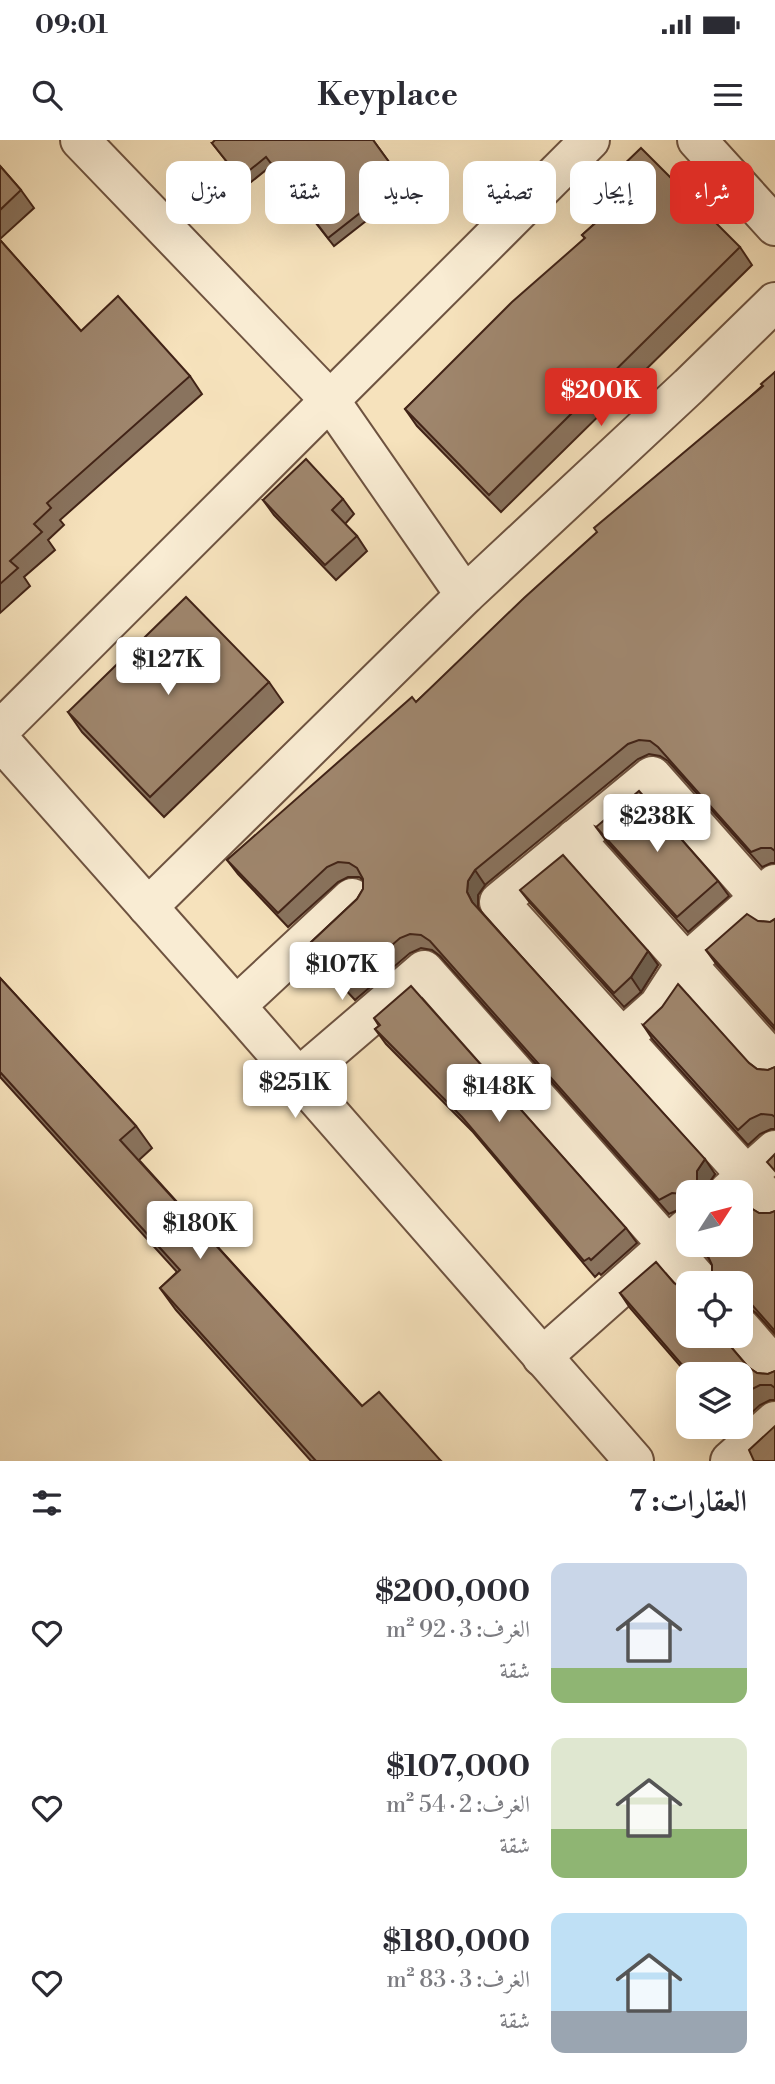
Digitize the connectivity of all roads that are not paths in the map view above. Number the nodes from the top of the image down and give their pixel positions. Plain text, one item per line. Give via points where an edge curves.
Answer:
1 (80, 140) edge
2 (590, 140) edge
3 (697, 140) edge
4 (775, 226) edge
5 (770, 318) edge
6 (329, 400) junction
7 (465, 595) junction
8 (0, 730) edge
9 (0, 740) edge
10 (575, 839) junction
11 (352, 898) dead end
12 (770, 899) edge
13 (148, 907) junction
14 (686, 963) junction
15 (236, 1006) junction
16 (622, 1038) junction
17 (775, 1063) edge
18 (298, 1079) junction
19 (775, 1150) edge
20 (734, 1180) edge
21 (741, 1180) edge
22 (753, 1194) edge
23 (775, 1207) edge
24 (676, 1235) edge
25 (676, 1239) edge
26 (753, 1342) edge
27 (542, 1357) junction
28 (775, 1367) edge
29 (775, 1421) edge
30 (634, 1461) edge
31 (730, 1461) edge

1 - 6 street
2 - 6 street
3 - 4 street
5 - 7 street
6 - 7 street
6 - 8 street
7 - 13 street
9 - 13 street
10 - 12 street via 652,776
10 - 14 street
10 - 16 street via 499,902
11 - 15 street
12 - 14 street
13 - 15 street
14 - 16 street via 658,1006
14 - 17 street
15 - 18 street
16 - 20 street
18 - 24 street via 424,970
18 - 27 street
19 - 21 street
22 - 23 street
25 - 27 street
26 - 28 street
27 - 30 street
29 - 31 street

